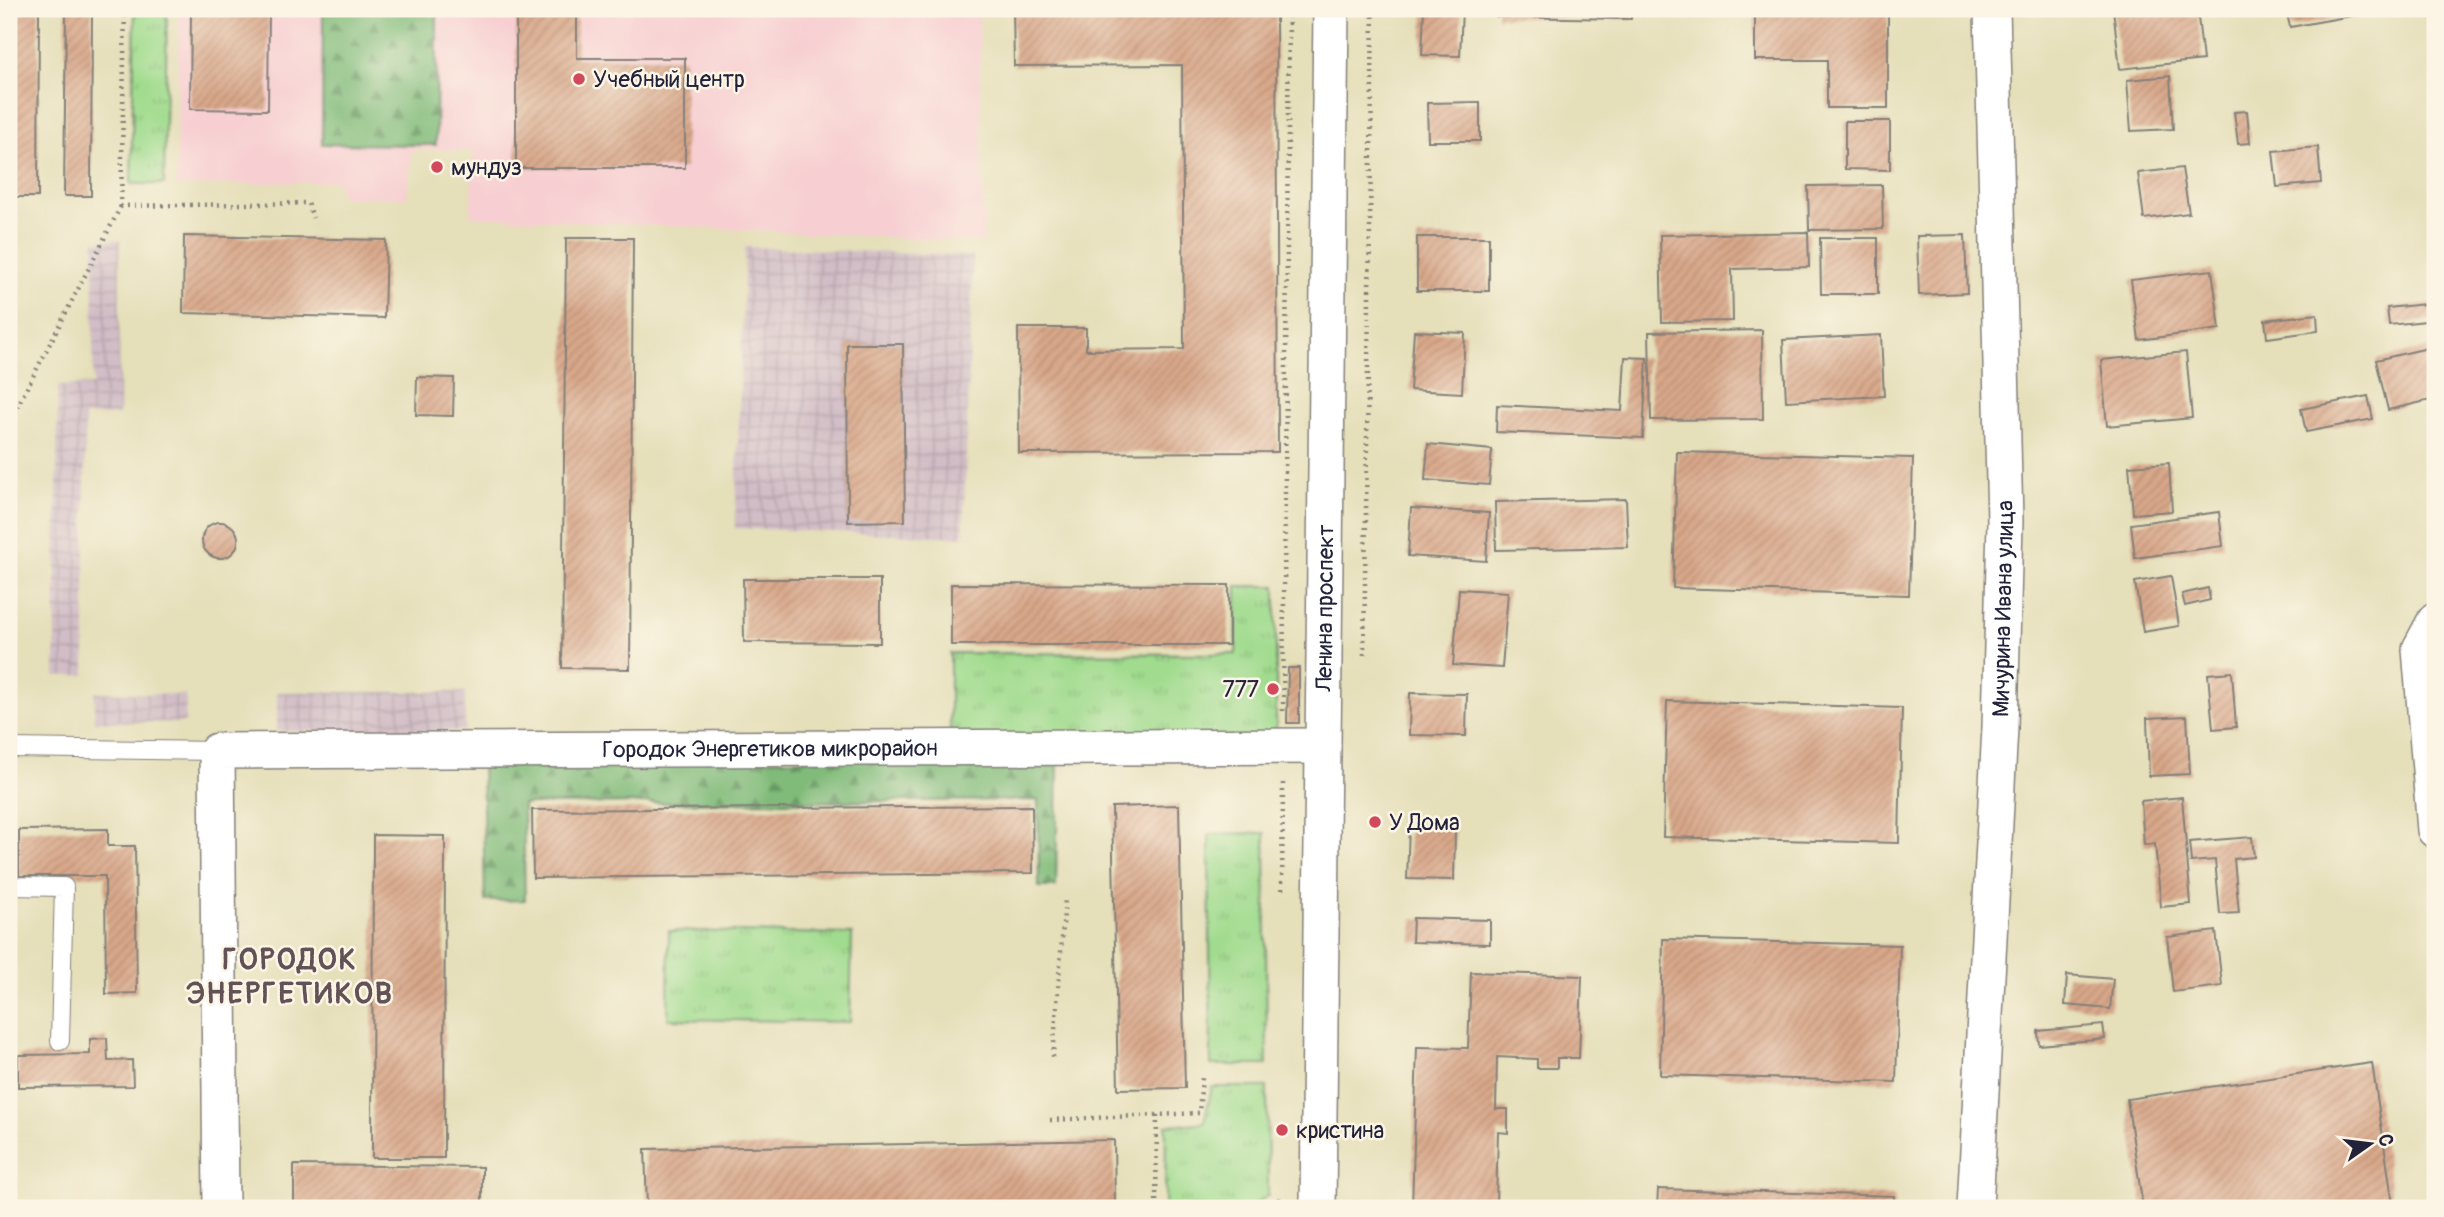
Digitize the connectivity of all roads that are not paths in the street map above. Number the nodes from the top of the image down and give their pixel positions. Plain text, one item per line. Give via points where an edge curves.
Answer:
1 (1331, 9) edge
2 (1992, 9) edge
3 (2435, 621) edge
4 (1323, 746) junction
5 (9, 747) edge
6 (217, 751) junction
7 (2435, 830) edge
8 (9, 886) edge
9 (60, 1041) dead end
10 (222, 1208) edge
11 (1318, 1208) edge
12 (1975, 1208) edge

1 - 4 street, Ленина проспект
2 - 12 street, Мичурина Ивана улица via 2005,522 2000,727
3 - 7 street via 2420,649
4 - 6 street, Городок Энергетиков микрорайон
4 - 11 street, Ленина проспект
5 - 6 lane
6 - 10 street
8 - 9 lane via 64,887

